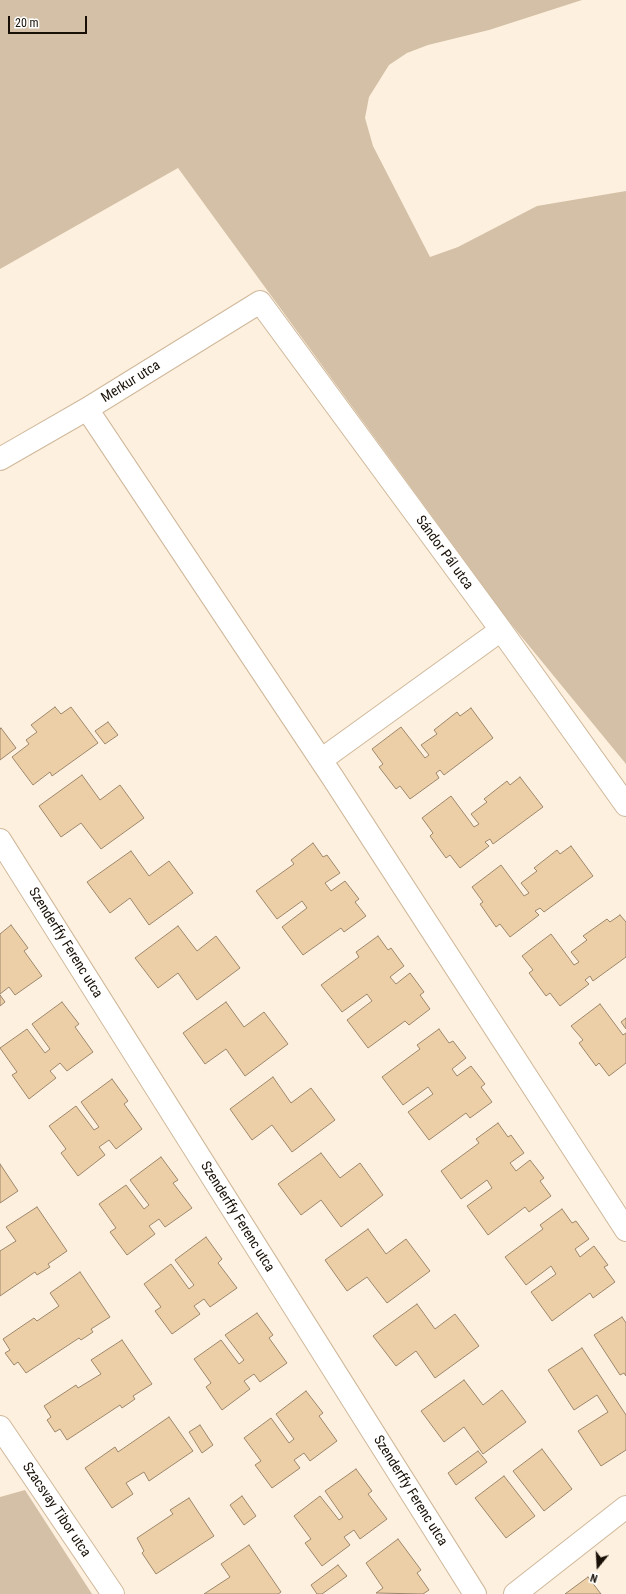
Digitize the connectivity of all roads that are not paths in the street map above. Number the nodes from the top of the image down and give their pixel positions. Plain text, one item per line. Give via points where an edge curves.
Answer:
1 (260, 302) joint
2 (88, 409) junction
3 (0, 459) edge
4 (502, 630) junction
5 (321, 760) junction
6 (626, 805) edge
7 (0, 840) edge
8 (626, 1230) edge
9 (0, 1427) edge
10 (626, 1507) edge
11 (113, 1594) edge
12 (475, 1594) edge
13 (515, 1594) edge

1 - 2 street, Merkur utca
1 - 4 street, Sándor Pál utca
2 - 3 street, Merkur utca
2 - 5 street
4 - 5 street
4 - 6 street, Sándor Pál utca
5 - 8 street
7 - 12 street, Szenderffy Ferenc utca
9 - 11 street, Szacsvay Tibor utca
10 - 13 street

